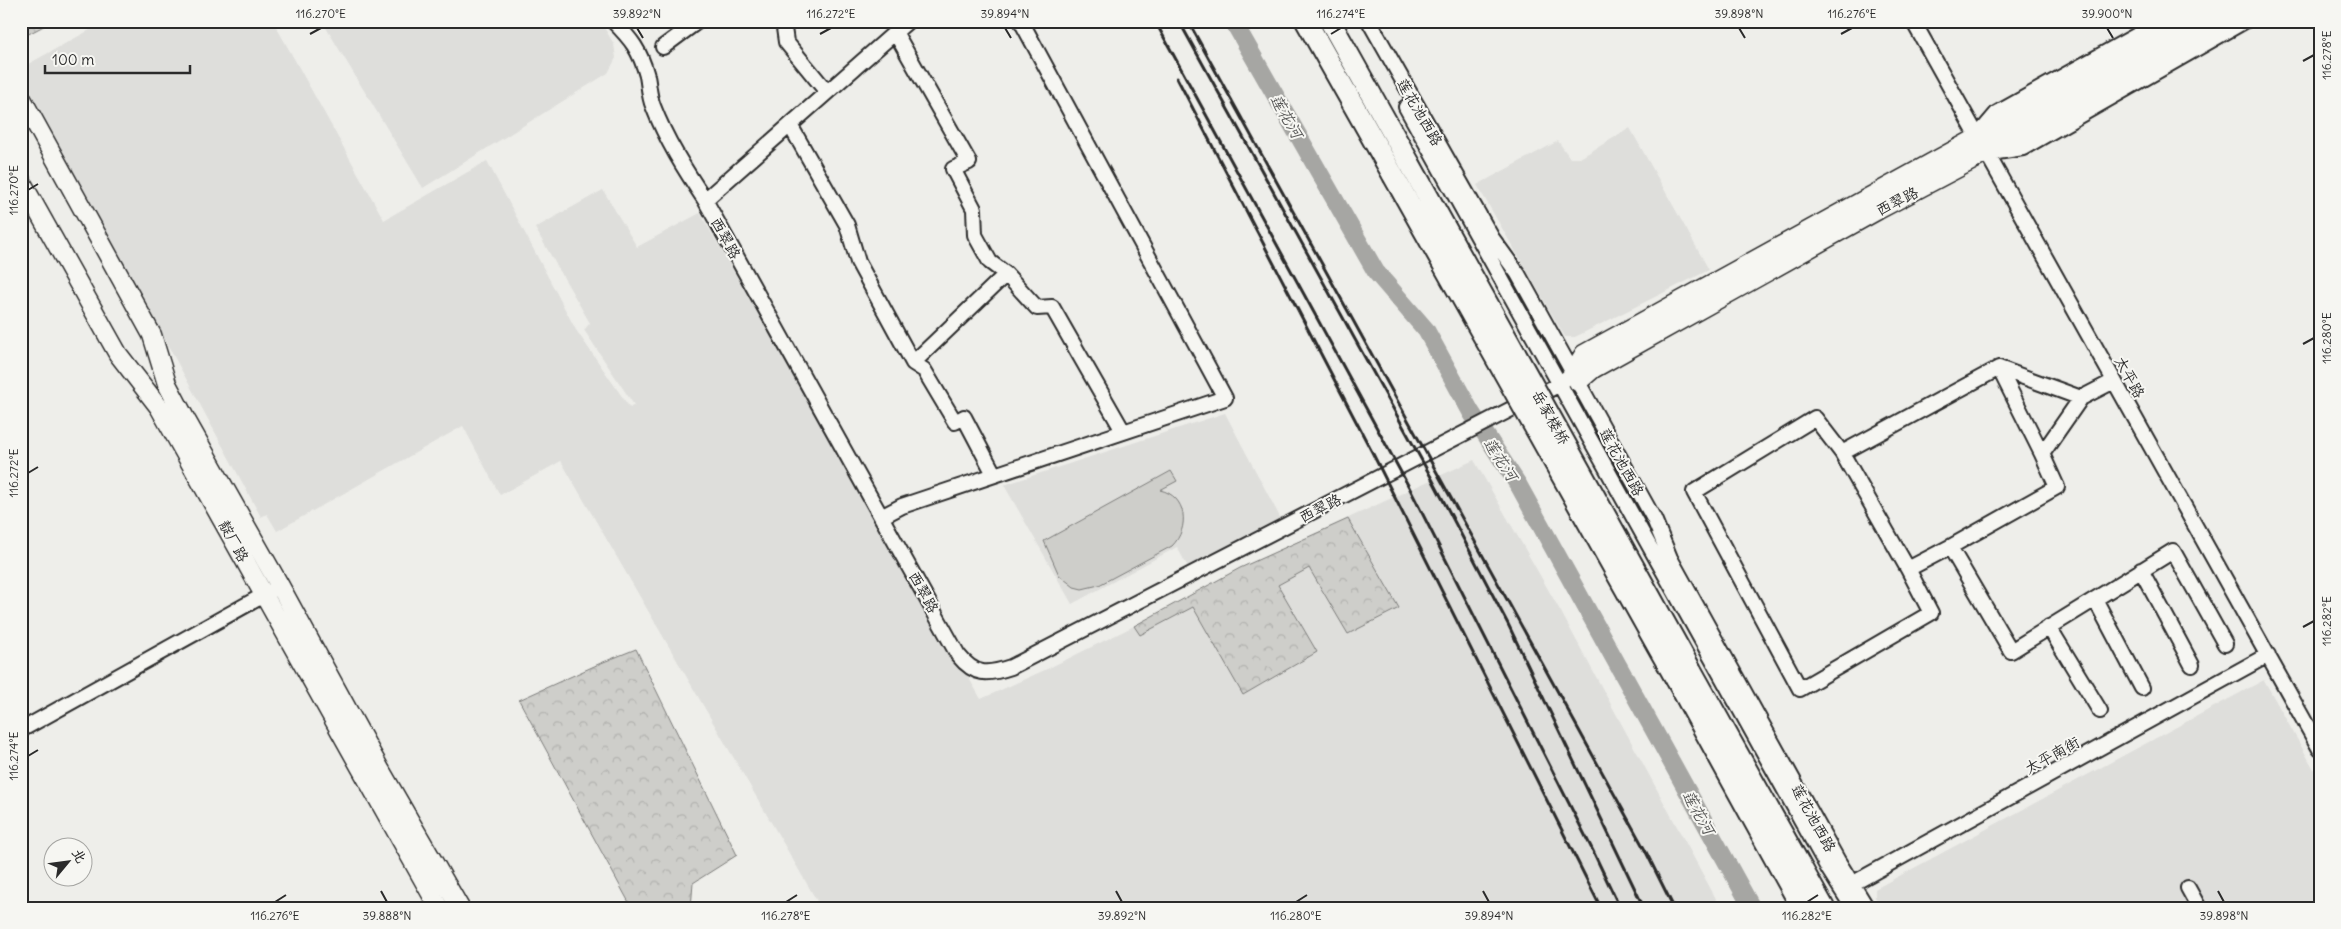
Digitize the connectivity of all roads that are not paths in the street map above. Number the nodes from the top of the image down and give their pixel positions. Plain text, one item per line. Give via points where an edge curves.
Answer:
1 (613, 21) edge
2 (698, 21) edge
3 (783, 21) edge
4 (908, 21) edge
5 (1021, 21) edge
6 (1306, 21) edge
7 (1359, 21) edge
8 (1369, 21) edge
9 (1914, 21) edge
10 (2162, 21) edge
11 (2189, 21) edge
12 (2217, 21) edge
13 (2245, 21) edge
14 (1331, 22) edge
15 (895, 32) junction
16 (663, 47) dead end
17 (827, 92) junction
18 (21, 97) edge
19 (790, 126) junction
20 (1977, 137) junction
21 (1986, 153) junction
22 (1402, 169) junction
23 (21, 180) edge
24 (705, 200) junction
25 (1006, 274) junction
26 (914, 363) junction
27 (1999, 368) junction
28 (1570, 380) junction
29 (2114, 381) junction
30 (2081, 398) junction
31 (1123, 431) junction
32 (1842, 453) junction
33 (2042, 454) junction
34 (994, 474) junction
35 (883, 516) junction
36 (1950, 547) junction
37 (1908, 568) junction
38 (2141, 570) junction
39 (280, 586) junction
40 (264, 595) junction
41 (2095, 599) junction
42 (2049, 627) junction
43 (2225, 644) dead end
44 (2268, 655) junction
45 (2192, 665) dead end
46 (1684, 675) junction
47 (2142, 688) dead end
48 (2100, 711) dead end
49 (21, 730) edge
50 (2320, 749) edge
51 (1852, 884) junction
52 (2188, 888) dead end
53 (439, 908) edge
54 (460, 908) edge
55 (1802, 908) edge
56 (1824, 908) edge
57 (1853, 908) edge
58 (1867, 908) edge
59 (2199, 908) edge

1 - 24 street, 西翠路 via 636,46 652,104 667,137
2 - 16 street
3 - 17 street via 786,42
4 - 15 street
5 - 31 street via 1225,398
6 - 22 highway
7 - 28 street, 莲花池西路
8 - 28 street, 莲花池西路 via 1492,238 1518,274
9 - 20 street, 太平路
10 - 20 street via 1997,113
11 - 20 main road, 西翠路
12 - 21 main road, 西翠路
13 - 21 street via 2022,148
14 - 22 highway
15 - 17 street
15 - 25 street via 969,162 953,169 974,209 974,235 990,262
17 - 19 street
18 - 39 main road via 152,335 167,384 178,406
19 - 24 street
19 - 26 street via 847,225 858,262
20 - 21 street, 太平路
20 - 28 main road, 西翠路 via 1584,354
21 - 28 main road, 西翠路
21 - 29 street, 太平路
22 - 46 highway, 岳家楼桥, bridge
23 - 40 main road, 靛厂路 via 118,354 159,407
24 - 35 street, 西翠路
25 - 26 street
25 - 31 street via 1037,308 1052,307
26 - 34 street via 924,370 955,422 964,417
27 - 30 street
27 - 32 street
27 - 33 street
28 - 35 street, 西翠路 via 995,673 974,670 958,655
28 - 51 street, 莲花池西路 via 1654,519 1674,566
28 - 57 street, 莲花池西路 via 1829,870
29 - 30 street
29 - 44 street, 太平路
30 - 33 street
31 - 34 street
32 - 37 street
32 - 37 street via 1815,418 1694,492 1800,689 1931,613
33 - 36 street via 2057,487
34 - 35 street via 902,506
36 - 37 street
36 - 42 street via 2010,650
38 - 41 street
38 - 43 street via 2173,551
38 - 45 street
39 - 40 street
39 - 54 main road
40 - 49 street
40 - 53 main road, 靛厂路
41 - 42 street
41 - 47 street
42 - 48 street
44 - 50 street, 太平路
44 - 51 street, 太平南街
46 - 55 highway
46 - 56 highway
51 - 58 street, 莲花池西路
52 - 59 street

